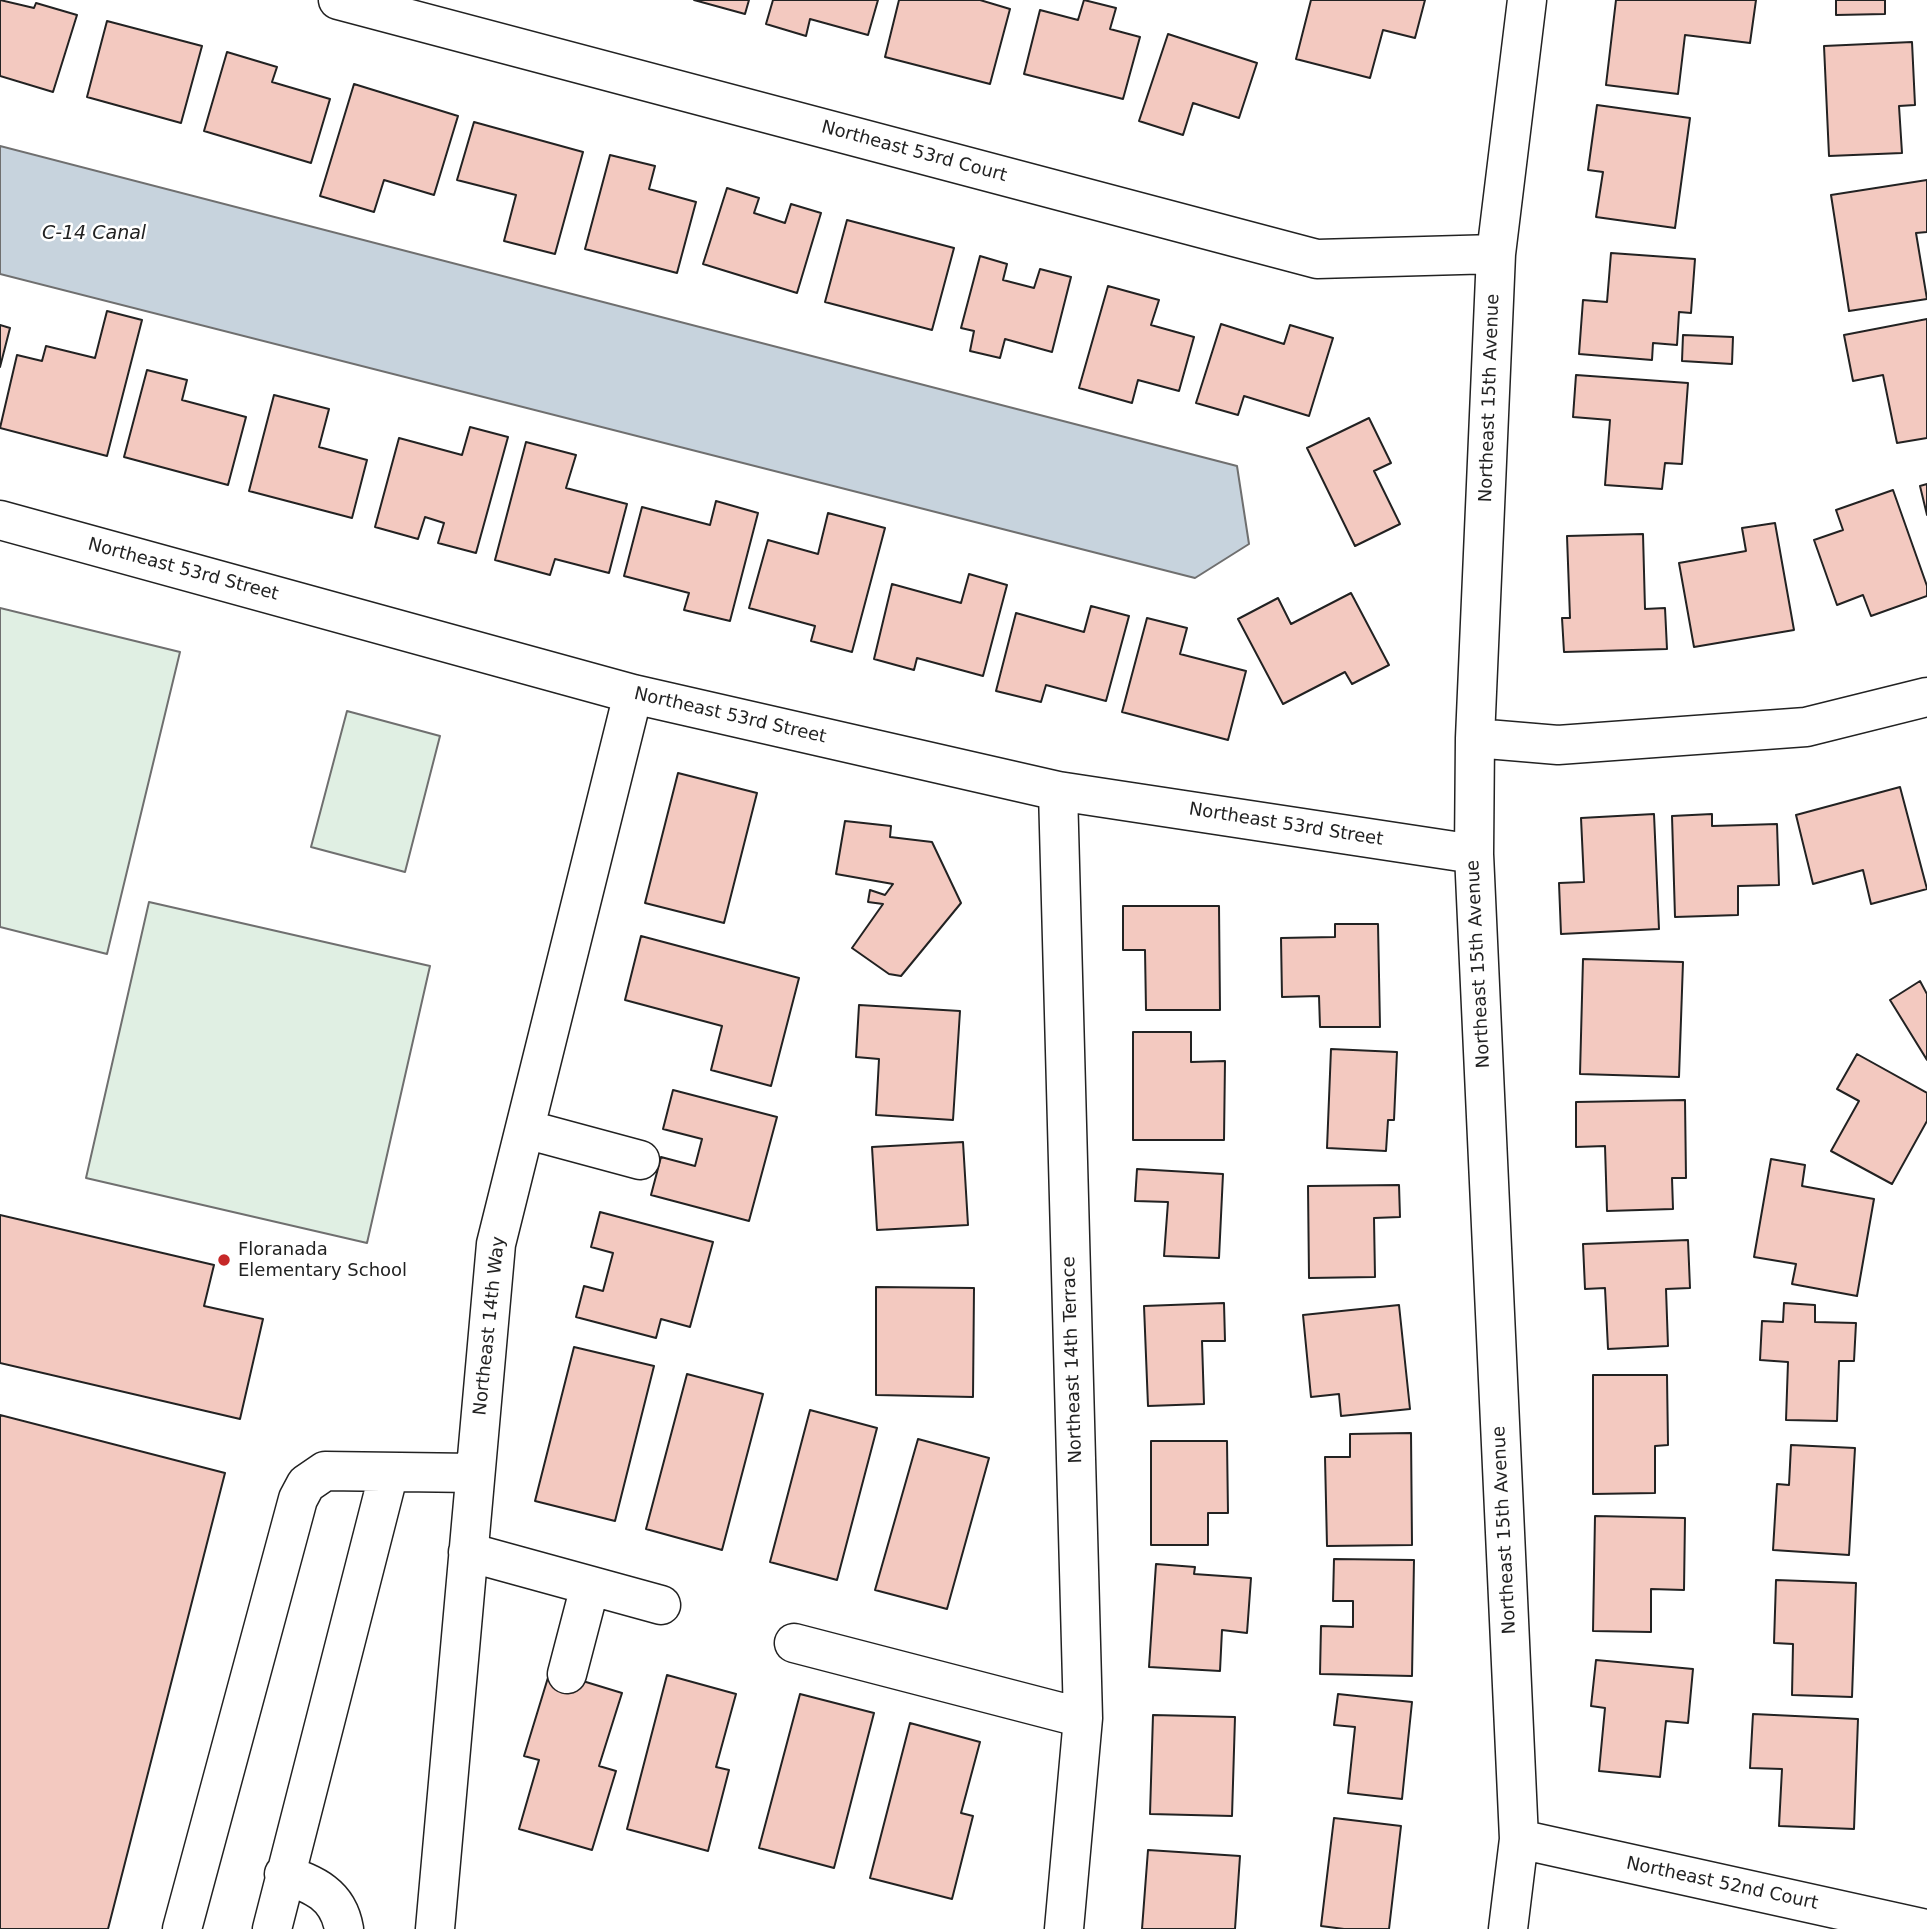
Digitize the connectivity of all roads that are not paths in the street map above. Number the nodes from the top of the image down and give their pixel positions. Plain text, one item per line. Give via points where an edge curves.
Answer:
1 (338, 0) edge
2 (1527, 0) edge
3 (1496, 254) junction
4 (0, 520) edge
5 (633, 694) junction
6 (1927, 697) edge
7 (1475, 738) junction
8 (1058, 791) junction
9 (1474, 854) junction
10 (525, 1129) junction
11 (640, 1160) dead end
12 (388, 1472) junction
13 (475, 1474) junction
14 (468, 1552) junction
15 (590, 1586) junction
16 (661, 1605) dead end
17 (794, 1643) dead end
18 (567, 1674) dead end
19 (1083, 1718) junction
20 (1519, 1839) junction
21 (284, 1874) junction
22 (182, 1929) edge
23 (272, 1929) edge
24 (344, 1929) edge
25 (435, 1929) edge
26 (1064, 1929) edge
27 (1508, 1929) edge
28 (1926, 1929) edge

1 - 3 street, Northeast 53rd Court via 1317,259
2 - 3 street, Northeast 15th Avenue
3 - 7 street, Northeast 15th Avenue
4 - 5 street, Northeast 53rd Street
5 - 8 street, Northeast 53rd Street
5 - 10 street, Northeast 14th Way
6 - 7 street via 1805,727 1559,746
7 - 9 street, Northeast 15th Avenue
8 - 9 street, Northeast 53rd Street
8 - 19 street, Northeast 14th Terrace
9 - 20 street, Northeast 15th Avenue
10 - 11 street
10 - 13 street, Northeast 14th Way via 496,1244
12 - 13 street
12 - 21 street
12 - 22 street via 326,1471 306,1484 298,1499
13 - 14 street, Northeast 14th Way
14 - 15 street
14 - 25 street, Northeast 14th Way
15 - 16 street
15 - 18 street
17 - 19 street
19 - 26 street, Northeast 14th Terrace
20 - 27 street, Northeast 15th Avenue
20 - 28 street, Northeast 52nd Court
21 - 23 street
21 - 24 street via 316,1886 341,1915

